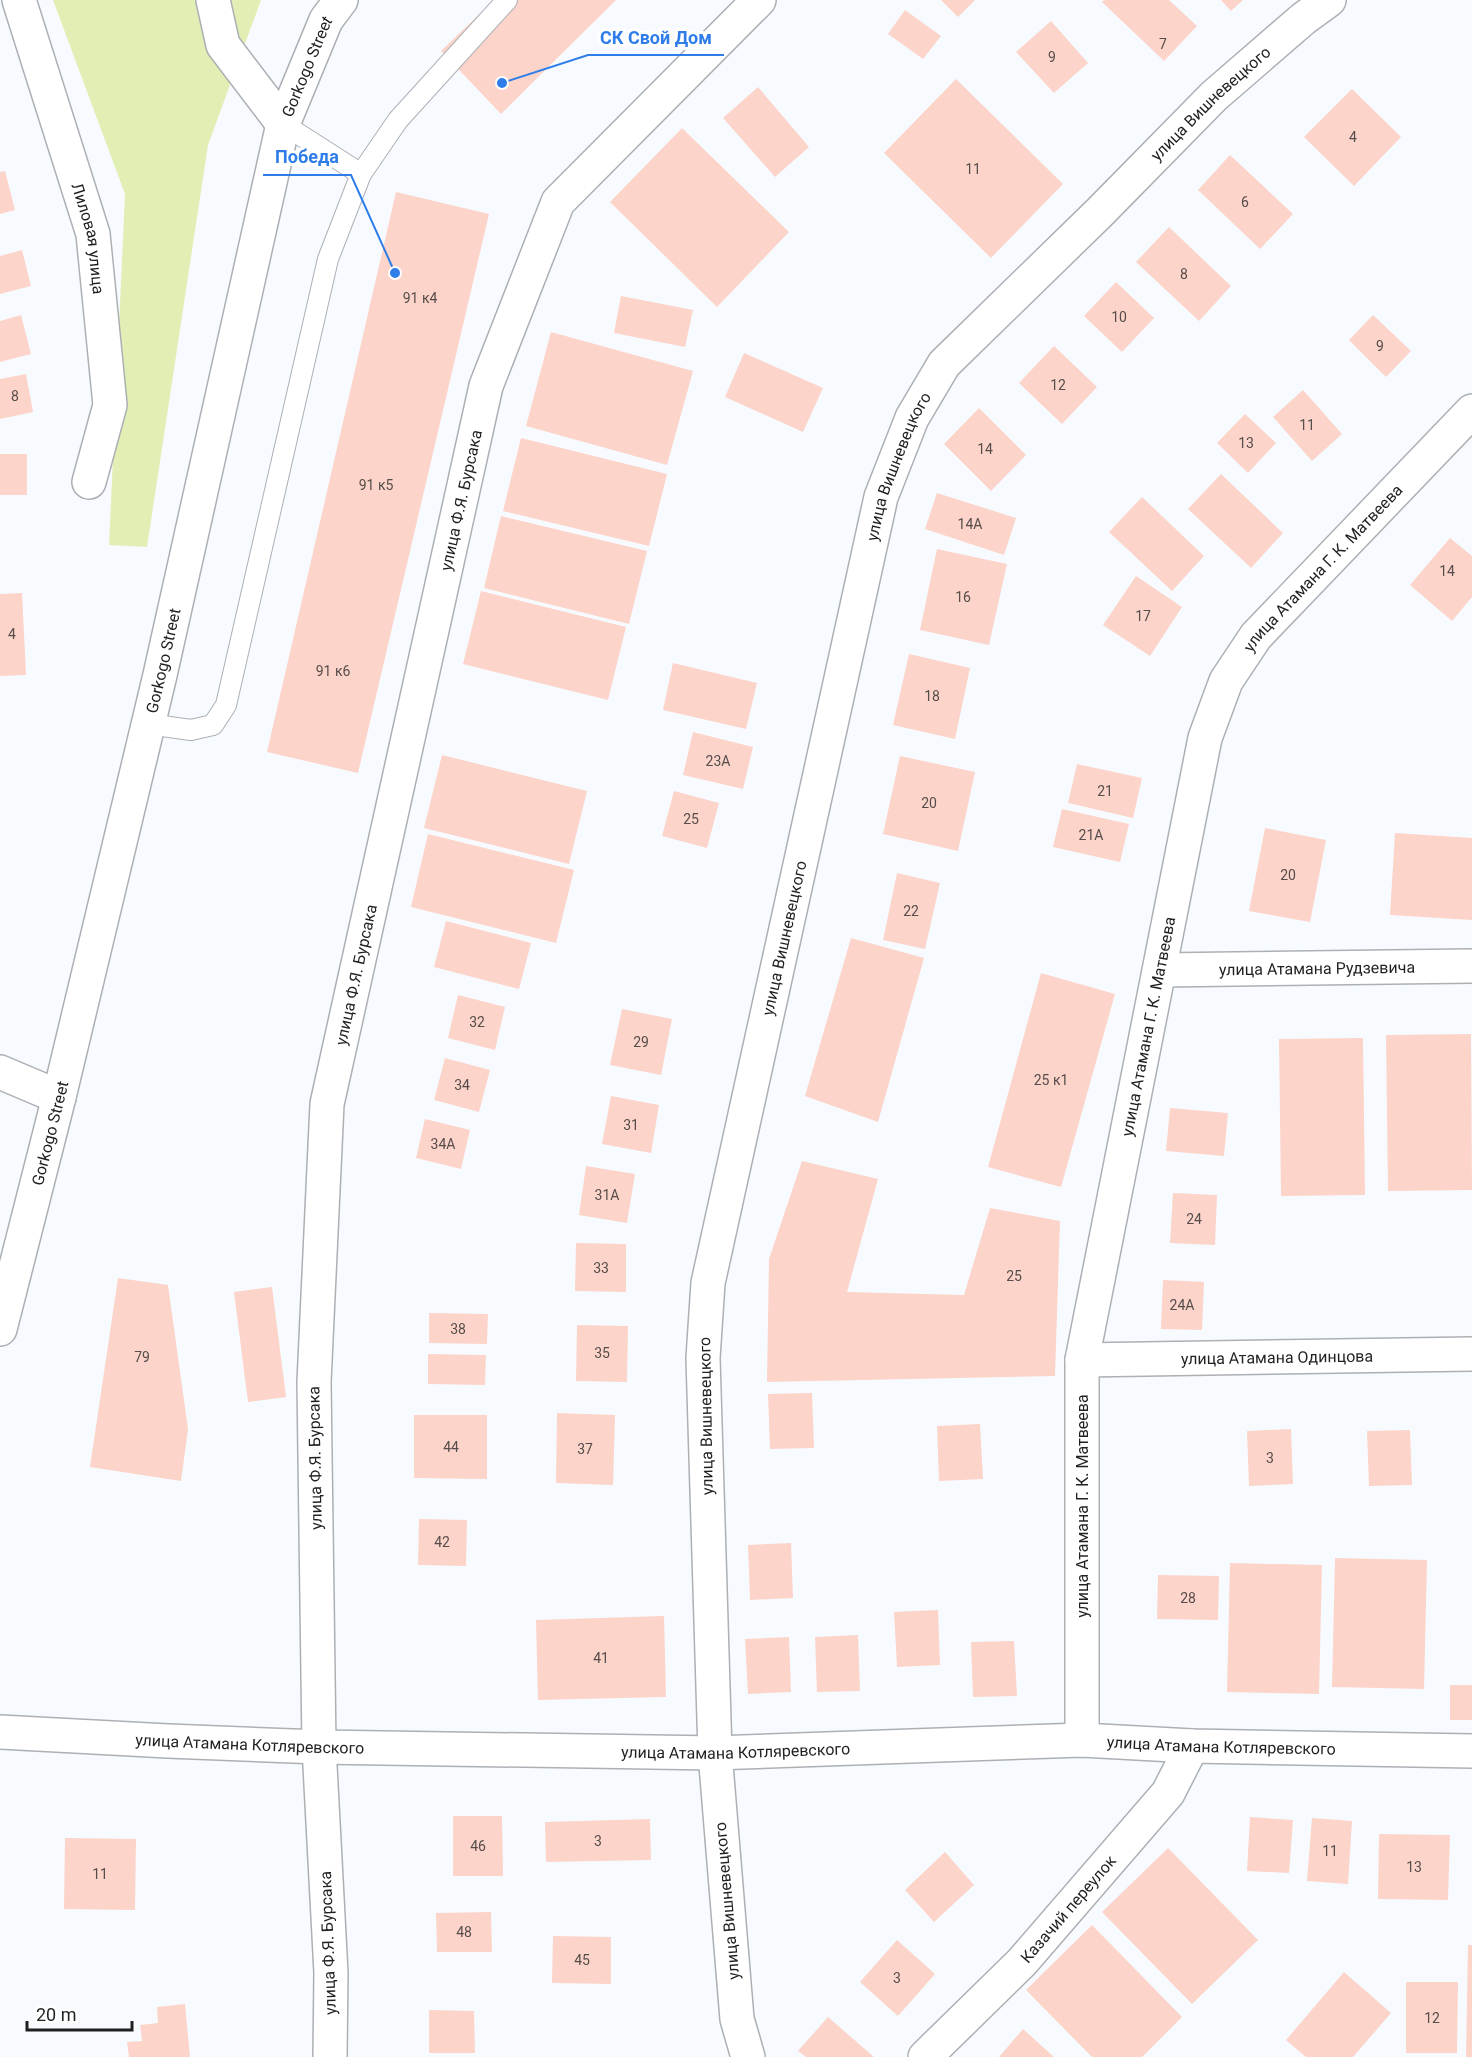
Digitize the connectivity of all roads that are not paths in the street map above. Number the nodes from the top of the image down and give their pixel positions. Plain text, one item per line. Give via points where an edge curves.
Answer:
1 (19, 0) edge
2 (213, 0) edge
3 (341, 0) edge
4 (507, 0) edge
5 (759, 0) edge
6 (1329, 0) edge
7 (284, 124) junction
8 (361, 174) junction
9 (1472, 411) edge
10 (89, 482) dead end
11 (148, 724) junction
12 (1472, 966) edge
13 (1161, 970) junction
14 (0, 1072) edge
15 (59, 1097) junction
16 (0, 1329) edge
17 (1472, 1354) edge
18 (1082, 1360) junction
19 (0, 1732) edge
20 (1082, 1740) junction
21 (320, 1746) junction
22 (1192, 1746) junction
23 (1472, 1751) edge
24 (715, 1753) junction
25 (330, 2057) edge
26 (748, 2057) edge
27 (925, 2057) edge

1 - 10 street, Лиловая улица via 93,234 110,405
2 - 7 street via 223,45
3 - 7 street, Gorkogo Street via 326,20
4 - 8 lane via 398,120
5 - 21 street, улица Ф.Я. Бурсака via 558,202 486,386 327,1104 314,1382
6 - 24 street, улица Вишневецкого via 1214,96 944,364 912,418 881,497 708,1283 703,1358
7 - 8 lane
7 - 11 street, Gorkogo Street
8 - 11 lane via 328,259 226,705 213,725 191,730
9 - 13 street, улица Атамана Г. К. Матвеева via 1256,636 1226,681 1205,738
11 - 15 street, Gorkogo Street
12 - 13 street, улица Атамана Рудзевича
13 - 18 street, улица Атамана Г. К. Матвеева
14 - 15 street
15 - 16 street, Gorkogo Street
17 - 18 street, улица Атамана Одинцова
18 - 20 street, улица Атамана Г. К. Матвеева
19 - 21 street, улица Атамана Котляревского
20 - 22 street, улица Атамана Котляревского
20 - 24 street, улица Атамана Котляревского
21 - 24 street, улица Атамана Котляревского
21 - 25 street, улица Ф.Я. Бурсака via 331,1973
22 - 23 street, улица Атамана Котляревского
22 - 27 street, Казачий переулок via 1161,1802 1022,1962
24 - 26 street, улица Вишневецкого via 737,2019

